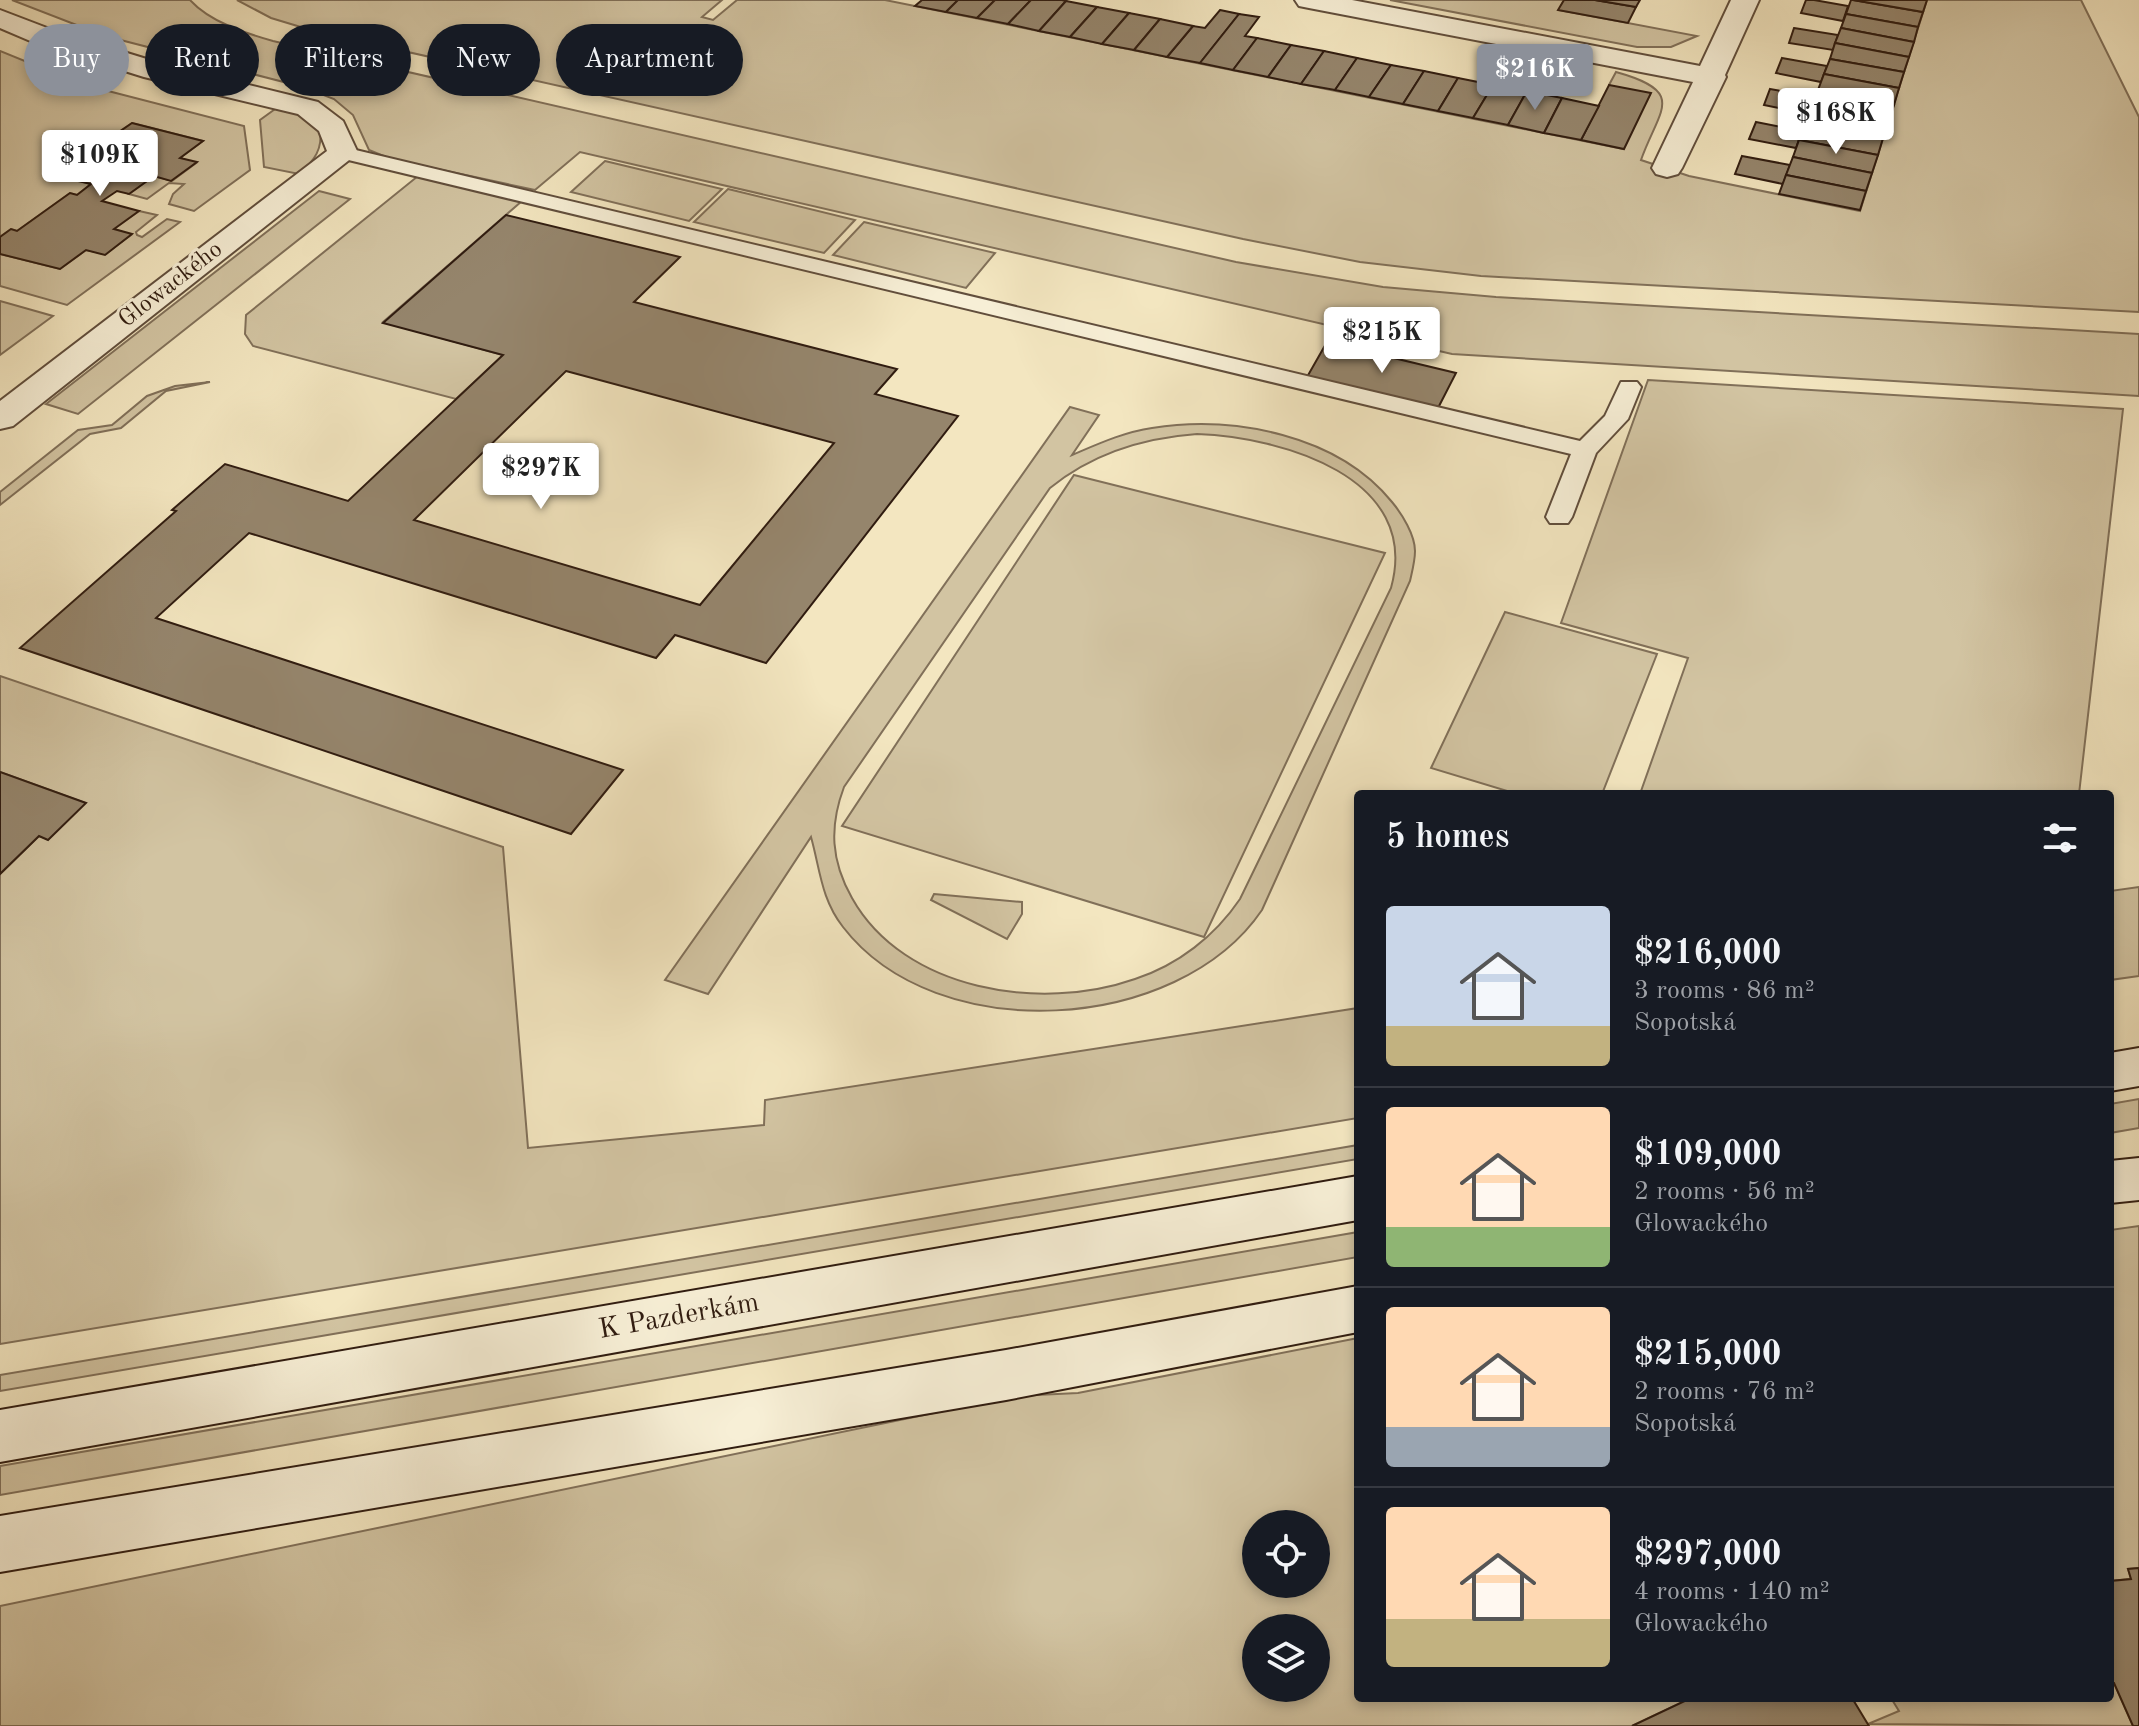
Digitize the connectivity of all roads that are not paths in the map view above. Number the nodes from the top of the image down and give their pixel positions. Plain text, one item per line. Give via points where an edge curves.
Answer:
1 (1309, 0) edge
2 (1745, 0) edge
3 (0, 18) edge
4 (1712, 77) junction
5 (343, 153) junction
6 (1667, 168) dead end
7 (1629, 387) dead end
8 (0, 418) edge
9 (1585, 450) junction
10 (1559, 517) dead end
11 (2139, 1067) edge
12 (2114, 1071) edge
13 (2139, 1179) edge
14 (2114, 1182) edge
15 (1354, 1199) edge
16 (1354, 1310) edge
17 (0, 1436) edge
18 (0, 1544) edge

1 - 4 street
2 - 4 street
3 - 5 street via 154,71 308,108 332,127
4 - 6 street
5 - 8 street, Glowackého
5 - 9 lane
7 - 9 lane via 1616,419
9 - 10 lane
11 - 12 street
13 - 14 street
15 - 17 street, K Pazderkám
16 - 18 street via 1006,1375

